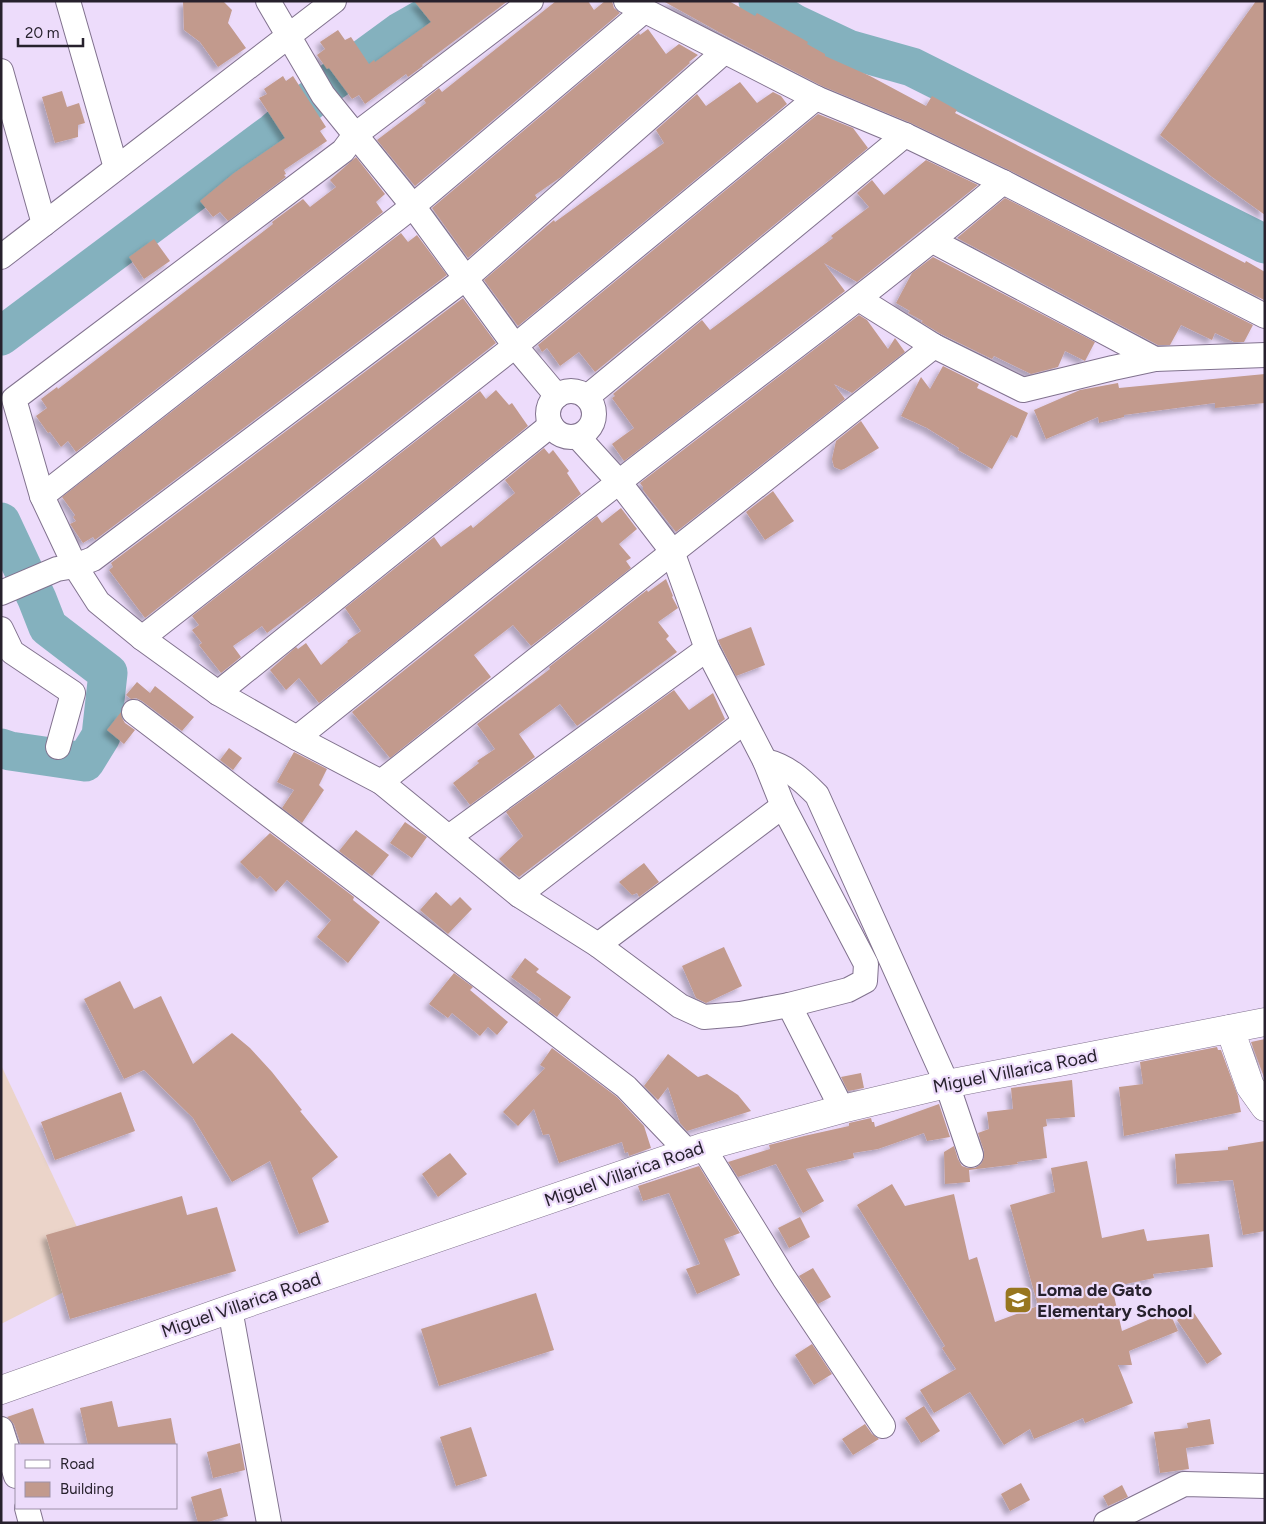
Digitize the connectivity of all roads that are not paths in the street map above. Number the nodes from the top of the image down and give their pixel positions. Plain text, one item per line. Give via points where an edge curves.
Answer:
1 (68, 1) edge
2 (268, 1) edge
3 (334, 1) edge
4 (531, 1) edge
5 (635, 6) edge
6 (288, 36) junction
7 (724, 52) junction
8 (1, 71) edge
9 (816, 98) junction
10 (354, 135) junction
11 (904, 136) junction
12 (116, 168) junction
13 (1003, 182) junction
14 (413, 206) junction
15 (44, 224) junction
16 (933, 241) junction
17 (1, 257) edge
18 (466, 278) junction
19 (859, 299) junction
20 (1265, 316) edge
21 (515, 346) junction
22 (934, 346) junction
23 (1265, 355) edge
24 (1154, 359) junction
25 (557, 396) junction
26 (587, 397) junction
27 (550, 425) junction
28 (578, 436) junction
29 (619, 482) junction
30 (42, 496) junction
31 (672, 551) junction
32 (75, 566) junction
33 (9, 590) edge
34 (1, 629) edge
35 (142, 638) junction
36 (707, 649) junction
37 (218, 693) junction
38 (134, 712) dead end
39 (744, 722) junction
40 (297, 738) junction
41 (58, 747) dead end
42 (765, 761) junction
43 (380, 782) junction
44 (783, 806) junction
45 (449, 837) junction
46 (519, 895) junction
47 (598, 946) junction
48 (789, 1005) junction
49 (1265, 1022) edge
50 (1230, 1029) junction
51 (947, 1084) junction
52 (1265, 1106) edge
53 (842, 1109) junction
54 (696, 1149) junction
55 (971, 1155) dead end
56 (230, 1309) junction
57 (1, 1390) edge
58 (883, 1426) dead end
59 (1, 1429) edge
60 (15, 1473) edge
61 (1265, 1486) edge
62 (26, 1509) edge
63 (1145, 1514) edge
64 (31, 1523) edge
65 (268, 1523) edge
66 (1106, 1523) edge

1 - 12 street
2 - 6 street
3 - 6 street
4 - 10 street
5 - 7 street
5 - 14 street
6 - 10 street via 323,95
6 - 12 street
7 - 9 street
7 - 18 street
8 - 15 street
9 - 11 street
9 - 21 street
10 - 14 street
10 - 30 street via 336,157 14,399
11 - 13 street
11 - 26 street
12 - 15 street
13 - 16 street
13 - 20 street
14 - 18 street
14 - 30 street
15 - 17 street
16 - 19 street
16 - 24 street
18 - 21 street
18 - 32 street via 93,559
19 - 22 street
19 - 29 street
21 - 25 street
21 - 35 street
22 - 24 street via 1023,390
22 - 31 street
23 - 24 street
25 - 26 street via 572,391
25 - 27 street via 548,410
26 - 28 street via 592,403 594,419 591,427
27 - 28 street via 562,436
27 - 37 street
28 - 29 street
29 - 31 street
29 - 40 street
30 - 32 street
31 - 36 street
31 - 43 street
32 - 33 street via 57,569
32 - 35 street via 98,602
34 - 41 street via 12,652 73,693
35 - 37 street
36 - 39 street
36 - 45 street
37 - 40 street
38 - 54 street via 626,1087
39 - 42 street
39 - 46 street
40 - 43 street
42 - 44 street
42 - 51 street via 778,764 799,776 817,795
43 - 45 street
44 - 47 street
44 - 48 street via 866,964 865,981 848,990
45 - 46 street
46 - 47 street
47 - 48 street via 680,1006 704,1017
48 - 53 street
49 - 50 main road, Miguel Villarica Road
50 - 51 main road, Miguel Villarica Road
50 - 52 main road via 1250,1086
51 - 53 main road, Miguel Villarica Road
51 - 55 street
53 - 54 main road, Miguel Villarica Road
54 - 56 main road, Miguel Villarica Road
54 - 58 street
56 - 57 main road, Miguel Villarica Road
56 - 65 street
59 - 60 street
61 - 63 street via 1184,1484
62 - 64 street
63 - 66 street

